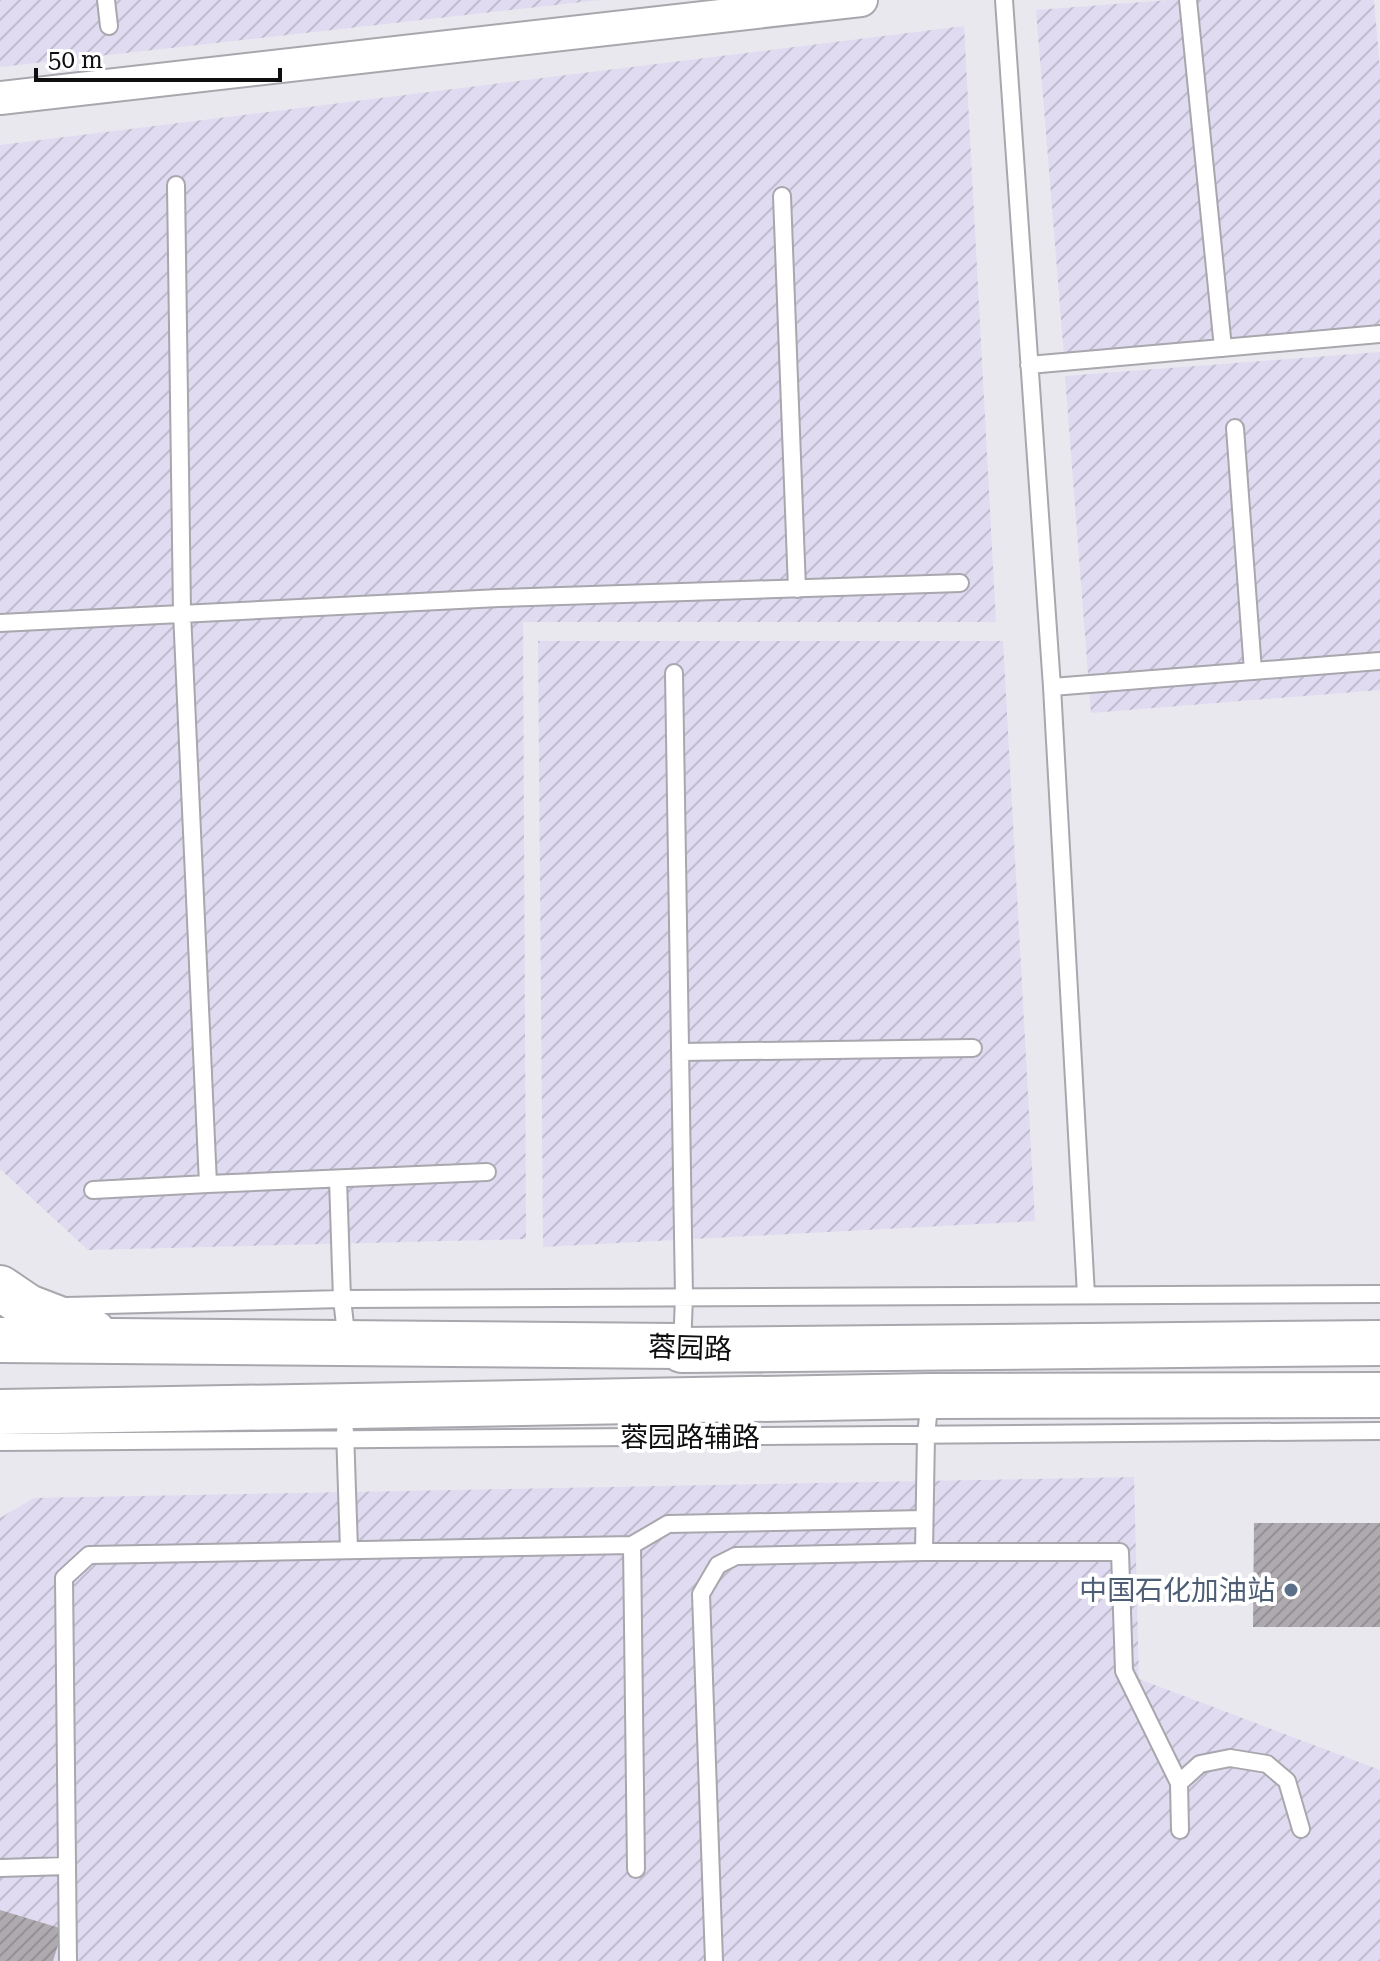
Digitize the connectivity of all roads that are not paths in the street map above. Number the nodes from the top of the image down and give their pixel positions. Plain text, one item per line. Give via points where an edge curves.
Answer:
1 (106, 0) edge
2 (861, 0) edge
3 (1004, 0) edge
4 (1188, 0) edge
5 (109, 26) dead end
6 (0, 98) edge
7 (176, 185) dead end
8 (782, 196) dead end
9 (1380, 334) edge
10 (1223, 348) junction
11 (1029, 365) junction
12 (1235, 428) dead end
13 (960, 583) dead end
14 (797, 589) junction
15 (182, 612) junction
16 (0, 623) edge
17 (1380, 661) edge
18 (1253, 671) junction
19 (674, 673) dead end
20 (1052, 687) junction
21 (973, 1048) dead end
22 (680, 1052) junction
23 (487, 1172) dead end
24 (338, 1179) junction
25 (208, 1184) junction
26 (93, 1190) dead end
27 (1380, 1294) edge
28 (1086, 1295) junction
29 (14, 1297) edge
30 (684, 1297) junction
31 (342, 1299) junction
32 (0, 1340) edge
33 (117, 1341) junction
34 (347, 1343) junction
35 (1380, 1343) edge
36 (682, 1350) junction
37 (1380, 1395) edge
38 (104, 1409) junction
39 (0, 1412) edge
40 (928, 1416) junction
41 (345, 1422) junction
42 (1380, 1431) edge
43 (0, 1440) edge
44 (924, 1519) junction
45 (632, 1545) junction
46 (349, 1549) junction
47 (924, 1552) junction
48 (1179, 1783) junction
49 (1301, 1829) dead end
50 (1180, 1830) dead end
51 (67, 1866) junction
52 (0, 1868) edge
53 (636, 1869) dead end
54 (68, 1961) edge
55 (714, 1961) edge

1 - 5 lane
2 - 6 street
3 - 11 lane
4 - 10 lane
7 - 15 lane
8 - 14 lane
9 - 10 lane
10 - 11 lane
11 - 20 lane
12 - 18 lane
13 - 14 lane
14 - 15 lane
15 - 16 lane
15 - 25 lane
17 - 18 lane
18 - 20 lane
19 - 22 lane
20 - 28 lane
21 - 22 lane
22 - 30 lane
23 - 24 lane
24 - 25 lane
24 - 31 lane
25 - 26 lane
27 - 28 lane
28 - 30 lane
29 - 31 lane
29 - 33 street
30 - 31 lane
30 - 36 lane
31 - 34 lane
32 - 33 street, 蓉园路
33 - 34 street, 蓉园路
34 - 36 street, 蓉园路
35 - 36 street, 蓉园路
37 - 40 street, 蓉园路
38 - 39 street, 蓉园路
38 - 41 street, 蓉园路
38 - 43 street
40 - 41 street, 蓉园路
40 - 42 lane
40 - 44 lane
41 - 43 lane
41 - 46 lane
44 - 45 lane via 668,1524
44 - 47 lane
45 - 46 lane
45 - 53 lane
46 - 51 lane via 89,1555 64,1578
47 - 48 lane via 1120,1552 1124,1671
47 - 55 lane via 736,1556 718,1565 701,1594
48 - 49 lane via 1200,1764 1230,1758 1267,1764 1287,1781
48 - 50 lane
51 - 52 lane
51 - 54 lane

